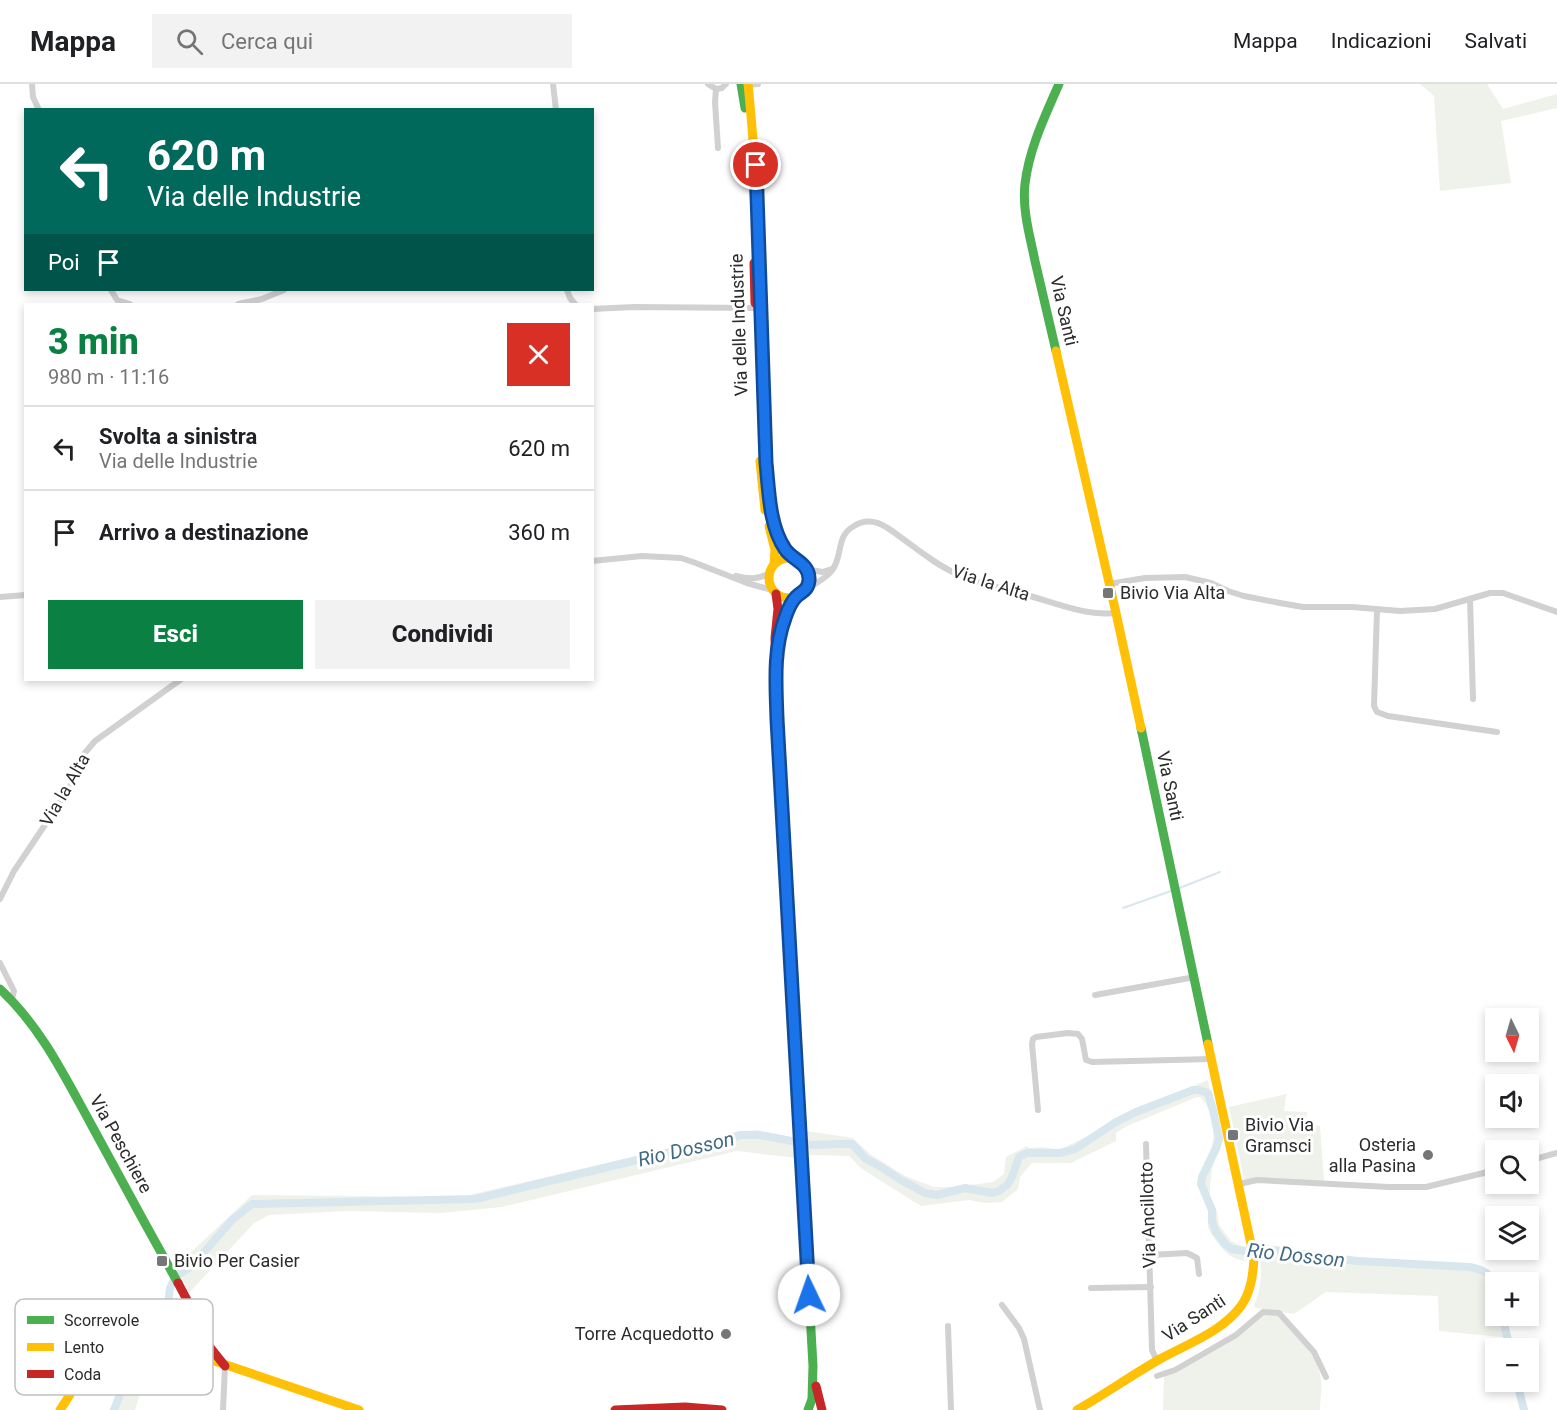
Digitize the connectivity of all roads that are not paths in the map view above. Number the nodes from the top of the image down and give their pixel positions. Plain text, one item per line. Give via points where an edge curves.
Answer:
1 (32, 84) edge
2 (553, 84) edge
3 (708, 84) edge
4 (726, 84) edge
5 (749, 84) edge
6 (1059, 84) edge
7 (716, 89) junction
8 (38, 108) edge
9 (556, 108) edge
10 (718, 147) dead end
11 (112, 291) edge
12 (282, 291) edge
13 (127, 303) edge
14 (243, 303) edge
15 (755, 308) junction
16 (594, 309) edge
17 (795, 559) junction
18 (594, 561) edge
19 (835, 567) junction
20 (772, 568) junction
21 (807, 569) junction
22 (715, 570) junction
23 (1109, 584) junction
24 (804, 591) junction
25 (774, 592) junction
26 (24, 595) edge
27 (0, 597) edge
28 (795, 597) junction
29 (1470, 598) junction
30 (1377, 610) junction
31 (1557, 612) edge
32 (1116, 613) junction
33 (775, 668) junction
34 (179, 681) edge
35 (1473, 699) dead end
36 (1497, 732) dead end
37 (0, 899) edge
38 (0, 963) edge
39 (1195, 977) junction
40 (0, 989) edge
41 (1095, 995) dead end
42 (12, 999) junction
43 (1212, 1059) junction
44 (1038, 1110) dead end
45 (1146, 1144) dead end
46 (1557, 1154) edge
47 (1539, 1158) edge
48 (1485, 1173) edge
49 (1239, 1184) junction
50 (1150, 1255) junction
51 (1199, 1274) dead end
52 (1151, 1287) junction
53 (1091, 1288) dead end
54 (187, 1299) edge
55 (1002, 1305) dead end
56 (948, 1326) dead end
57 (213, 1351) edge
58 (213, 1361) edge
59 (1157, 1361) junction
60 (225, 1366) junction
61 (813, 1366) junction
62 (1157, 1376) dead end
63 (1326, 1377) dead end
64 (70, 1395) edge
65 (1093, 1406) edge
66 (60, 1410) edge
67 (223, 1410) edge
68 (359, 1410) edge
69 (615, 1410) edge
70 (722, 1410) edge
71 (808, 1410) edge
72 (822, 1410) edge
73 (951, 1410) edge
74 (1040, 1410) edge
75 (1077, 1410) edge

1 - 8 street
2 - 9 street
3 - 7 street
4 - 7 street
5 - 15 street, Via delle Industrie
5 - 17 street, Via delle Industrie via 758,210 766,463 777,532 784,548
6 - 23 street, Via Santi via 1036,138 1024,202
7 - 10 street
11 - 13 street via 117,300
12 - 14 street
15 - 16 street
15 - 20 street, Via delle Industrie via 761,478 775,550
17 - 20 street via 784,559
17 - 21 street
18 - 22 street via 670,557
19 - 21 street via 822,572
19 - 24 street
19 - 32 street, Via la Alta via 847,531 855,525 878,522 943,567 965,577 1099,614
20 - 22 street via 761,577 749,579
20 - 25 street via 769,584
21 - 24 street via 809,580
22 - 25 street
23 - 30 street via 1185,577 1280,603
23 - 32 street, Via Santi
24 - 28 street
25 - 28 street via 782,597
25 - 33 street via 778,609
26 - 27 street
28 - 33 street via 784,619
29 - 30 street via 1435,609
29 - 31 street via 1503,593
29 - 35 street
30 - 36 street via 1377,712
32 - 39 street, Via Santi
33 - 61 street
34 - 37 street, Via la Alta via 95,741 84,754 56,810 14,871
38 - 42 street via 15,991
39 - 41 street
39 - 43 street, Via Santi
40 - 42 street, Via Peschiere
42 - 54 street, Via Peschiere via 54,1057
43 - 44 street via 1092,1062 1086,1060 1078,1034 1036,1037 1032,1044
43 - 49 street, Via Santi
45 - 50 street, Via Ancillotto
46 - 47 street
48 - 49 street via 1426,1186 1257,1180
49 - 59 street, Via Santi via 1254,1258 1249,1292 1239,1309 1220,1325
50 - 51 street via 1187,1253 1197,1258
50 - 52 street, Via Ancillotto
52 - 53 street, Via Ancillotto
52 - 59 street, Via Ancillotto via 1152,1350
55 - 74 street via 1024,1339
56 - 73 street
57 - 60 street, Via Peschiere
58 - 60 street
59 - 65 street, Via Santi
60 - 67 street
60 - 68 street
61 - 71 street
61 - 72 street
62 - 63 street via 1229,1339 1267,1311 1279,1313 1308,1345
64 - 66 street
65 - 75 street, Via Santi
69 - 70 street

